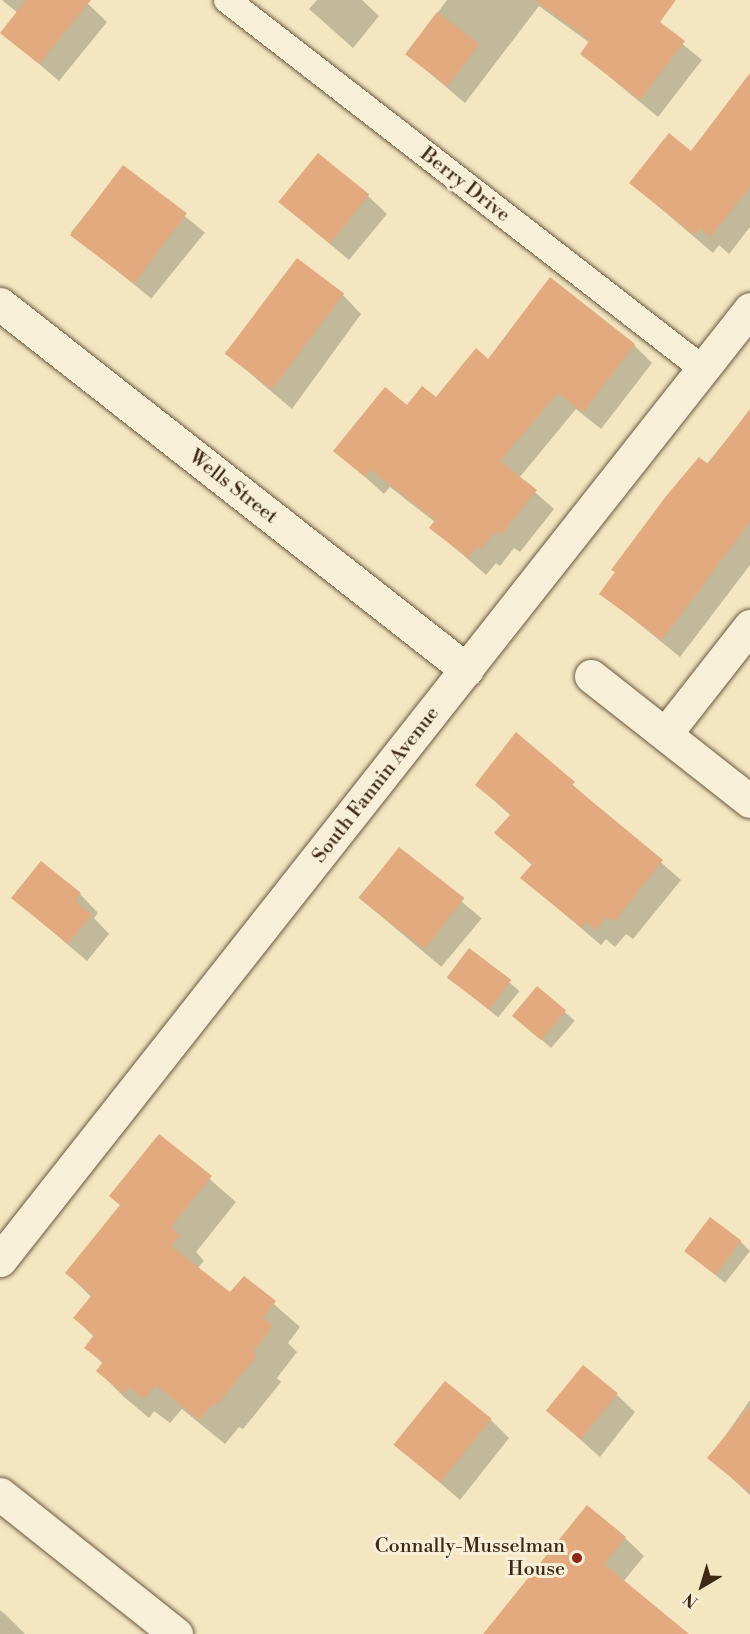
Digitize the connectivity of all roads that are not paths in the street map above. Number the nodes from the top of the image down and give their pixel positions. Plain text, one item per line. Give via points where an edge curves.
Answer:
1 (227, 0) edge
2 (0, 304) edge
3 (750, 309) edge
4 (703, 369) junction
5 (750, 626) edge
6 (467, 670) junction
7 (591, 676) dead end
8 (666, 733) junction
9 (750, 801) edge
10 (0, 1260) edge
11 (0, 1494) edge
12 (176, 1634) edge

1 - 4 lane, Berry Drive
2 - 6 street, Wells Street
3 - 4 street, South Fannin Avenue
4 - 6 street, South Fannin Avenue
5 - 8 street
6 - 10 street, South Fannin Avenue
7 - 8 street
8 - 9 street
11 - 12 street

